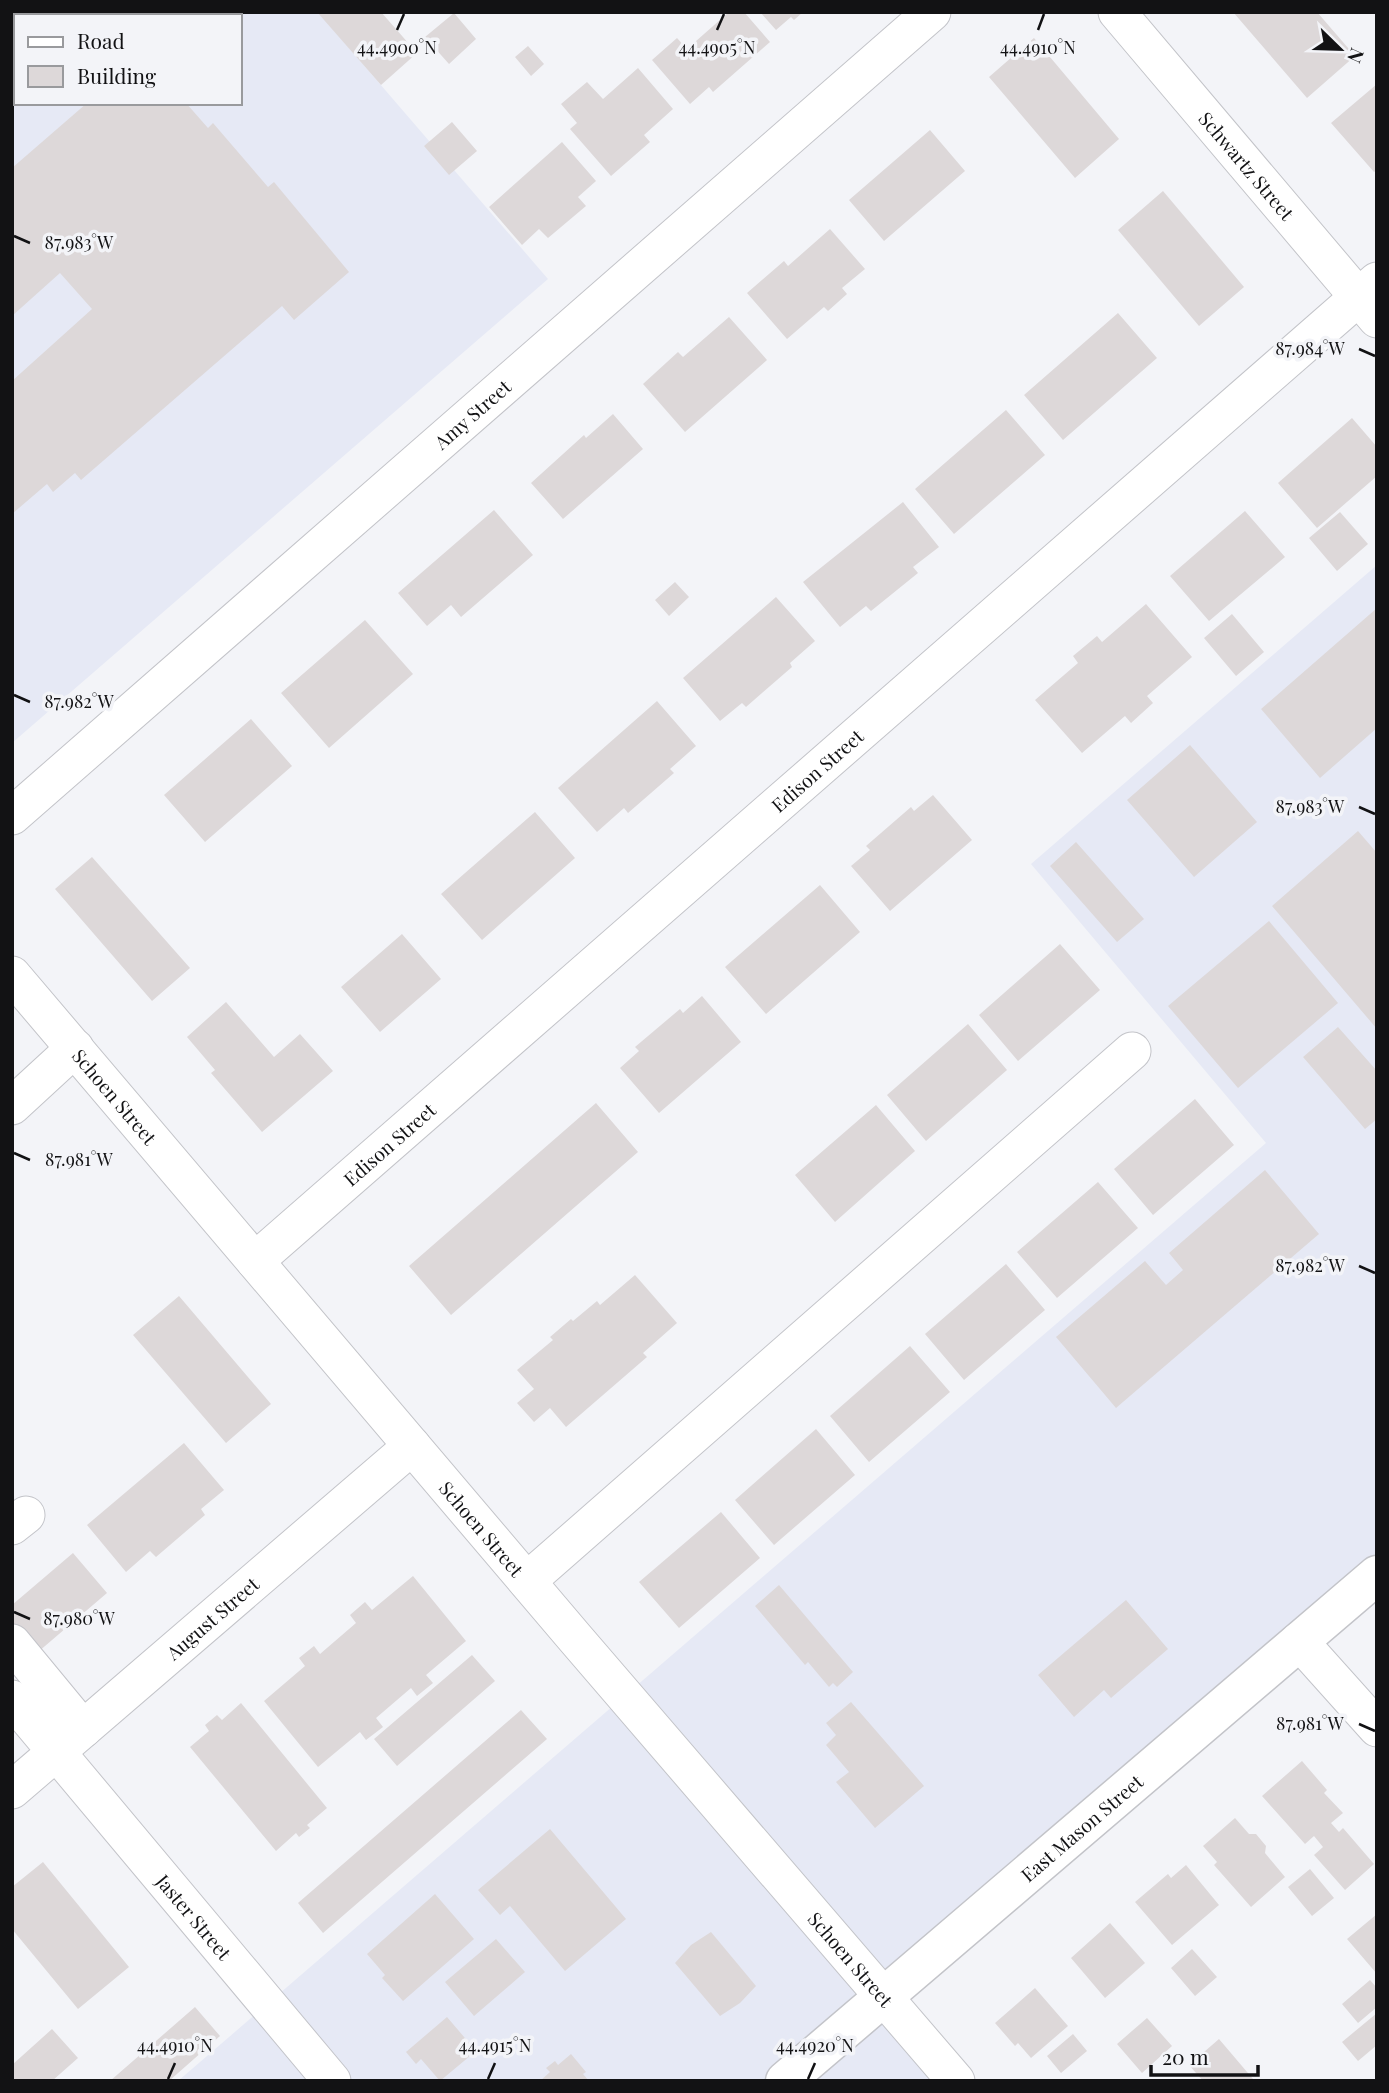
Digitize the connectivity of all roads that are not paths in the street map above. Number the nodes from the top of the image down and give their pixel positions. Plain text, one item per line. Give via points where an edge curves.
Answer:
1 (932, 12) edge
2 (1117, 12) edge
3 (1370, 299) edge
4 (12, 816) edge
5 (12, 975) edge
6 (75, 1048) junction
7 (1132, 1051) dead end
8 (12, 1106) edge
9 (255, 1261) junction
10 (412, 1447) junction
11 (1377, 1574) edge
12 (527, 1581) junction
13 (1299, 1641) junction
14 (12, 1643) edge
15 (12, 1699) edge
16 (1377, 1728) edge
17 (70, 1741) junction
18 (12, 1790) edge
19 (882, 1997) junction
20 (332, 2081) edge
21 (785, 2081) edge
22 (956, 2081) edge

1 - 4 street, Amy Street
2 - 3 street, Schwartz Street
3 - 9 street, Edison Street
5 - 6 street, Schoen Street
6 - 8 street
6 - 9 street, Schoen Street
7 - 12 street
9 - 10 street, Schoen Street
10 - 12 street, Schoen Street
10 - 17 street, August Street
11 - 13 main road, East Mason Street
12 - 19 street, Schoen Street
13 - 16 street
13 - 19 main road, East Mason Street
14 - 17 street
15 - 17 street
17 - 18 street, August Street
17 - 20 street, Jaster Street
19 - 21 main road, East Mason Street
19 - 22 street, Schoen Street

